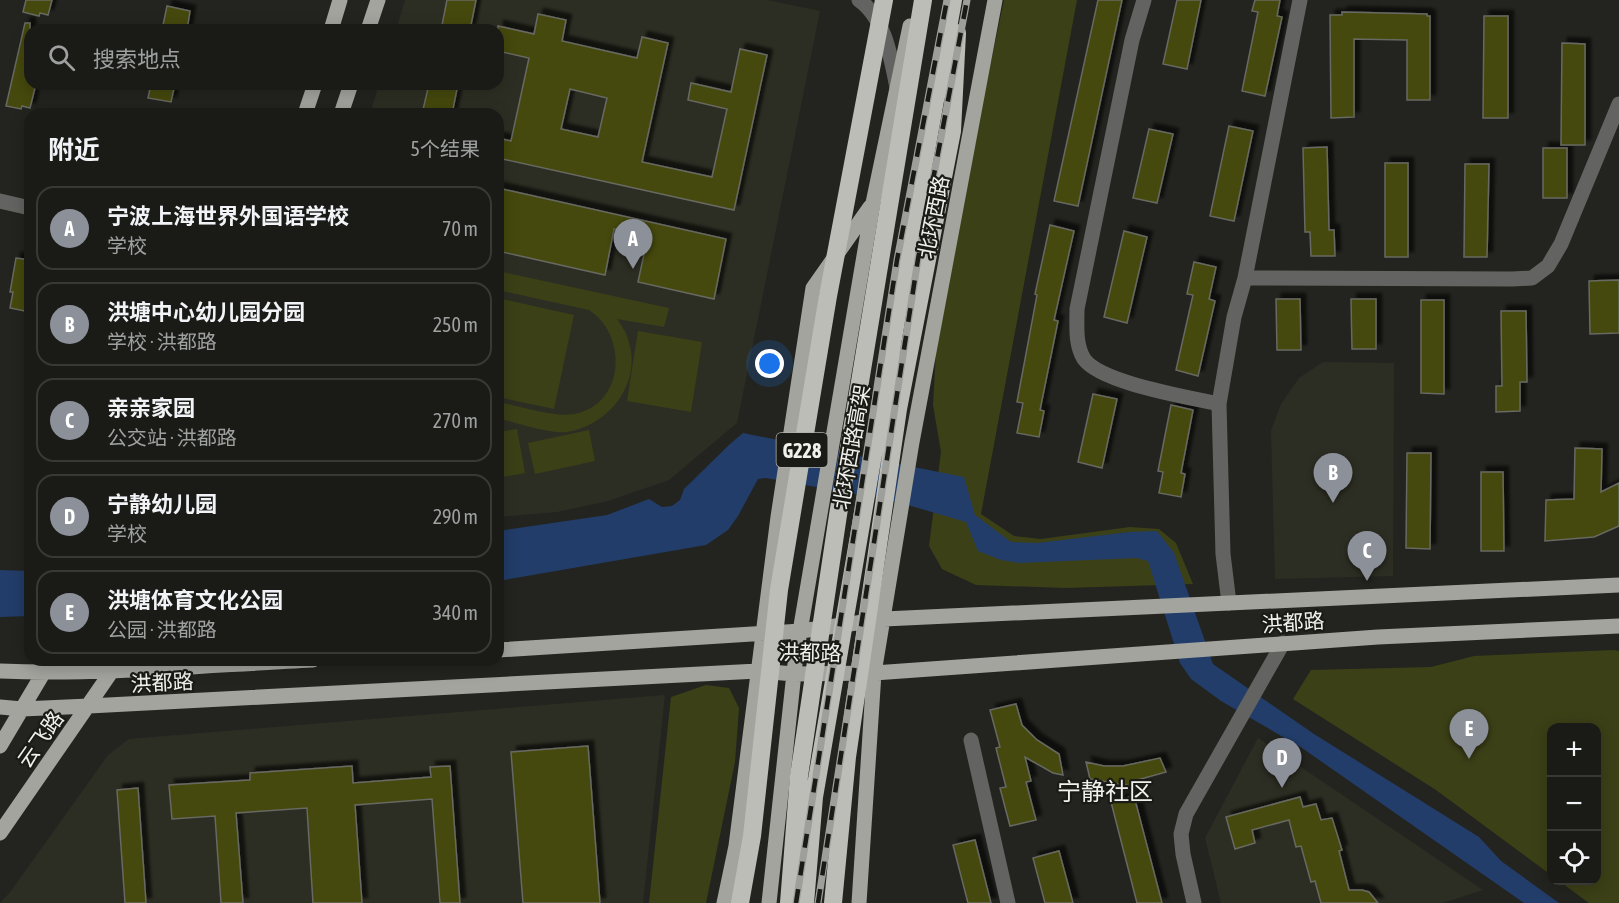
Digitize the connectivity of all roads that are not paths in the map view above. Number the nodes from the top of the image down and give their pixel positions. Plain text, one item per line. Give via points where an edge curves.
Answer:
1 (340, 0) edge
2 (378, 0) edge
3 (859, 0) edge
4 (884, 0) edge
5 (916, 0) edge
6 (923, 0) edge
7 (953, 0) edge
8 (959, 0) edge
9 (995, 0) edge
10 (1144, 0) edge
11 (1300, 0) edge
12 (333, 24) edge
13 (371, 24) edge
14 (897, 88) junction
15 (313, 90) edge
16 (349, 90) edge
17 (1619, 104) edge
18 (307, 108) edge
19 (342, 108) edge
20 (0, 201) edge
21 (873, 203) junction
22 (24, 207) edge
23 (1245, 279) junction
24 (1219, 404) junction
25 (1619, 585) edge
26 (1229, 603) junction
27 (884, 619) junction
28 (1619, 626) edge
29 (801, 631) junction
30 (763, 633) junction
31 (1283, 643) junction
32 (504, 651) edge
33 (47, 666) edge
34 (115, 666) edge
35 (0, 671) edge
36 (758, 671) junction
37 (874, 673) junction
38 (794, 674) junction
39 (89, 706) junction
40 (0, 707) edge
41 (22, 709) junction
42 (971, 740) dead end
43 (0, 746) edge
44 (0, 833) edge
45 (752, 836) junction
46 (724, 903) edge
47 (740, 903) edge
48 (747, 903) edge
49 (769, 903) edge
50 (789, 903) edge
51 (805, 903) edge
52 (832, 903) edge
53 (859, 903) edge
54 (1008, 903) edge
55 (1194, 903) edge

1 - 12 main road
2 - 13 main road
3 - 14 street via 868,6 888,44
4 - 45 highway, G228 via 778,590
5 - 14 main road
6 - 50 highway, 北环西路高架 via 799,776
7 - 51 highway, 北环西路高架 via 814,797
8 - 52 highway via 952,130 898,409 847,757
9 - 27 main road, 北环西路 via 912,442
10 - 24 street via 1132,40 1077,309 1078,342 1083,358 1095,370
11 - 23 street
14 - 21 main road
15 - 18 main road
16 - 19 main road
17 - 23 street via 1561,244 1548,266 1532,278
20 - 22 street
21 - 29 main road
21 - 30 main road via 813,288
23 - 24 street via 1234,317
24 - 26 street via 1223,554
25 - 26 main road, 洪都路
26 - 27 main road, 洪都路
27 - 29 main road, 洪都路
27 - 37 main road, 北环西路
28 - 31 main road, 洪都路
29 - 30 main road, 洪都路
29 - 38 main road
30 - 32 main road, 洪都路
30 - 36 main road
31 - 37 main road, 洪都路
31 - 55 street via 1186,814 1180,834
33 - 35 main road, 洪都路
33 - 41 main road, 云飞路
34 - 39 main road, 云飞路
36 - 38 main road, 洪都路
36 - 39 main road, 洪都路
36 - 46 main road via 736,846
37 - 38 main road, 洪都路
37 - 53 main road, 北环西路
38 - 49 main road
39 - 41 main road, 洪都路
39 - 44 main road, 云飞路
40 - 41 main road, 洪都路
41 - 43 main road, 云飞路
42 - 54 street
45 - 47 highway, G228
45 - 48 highway

